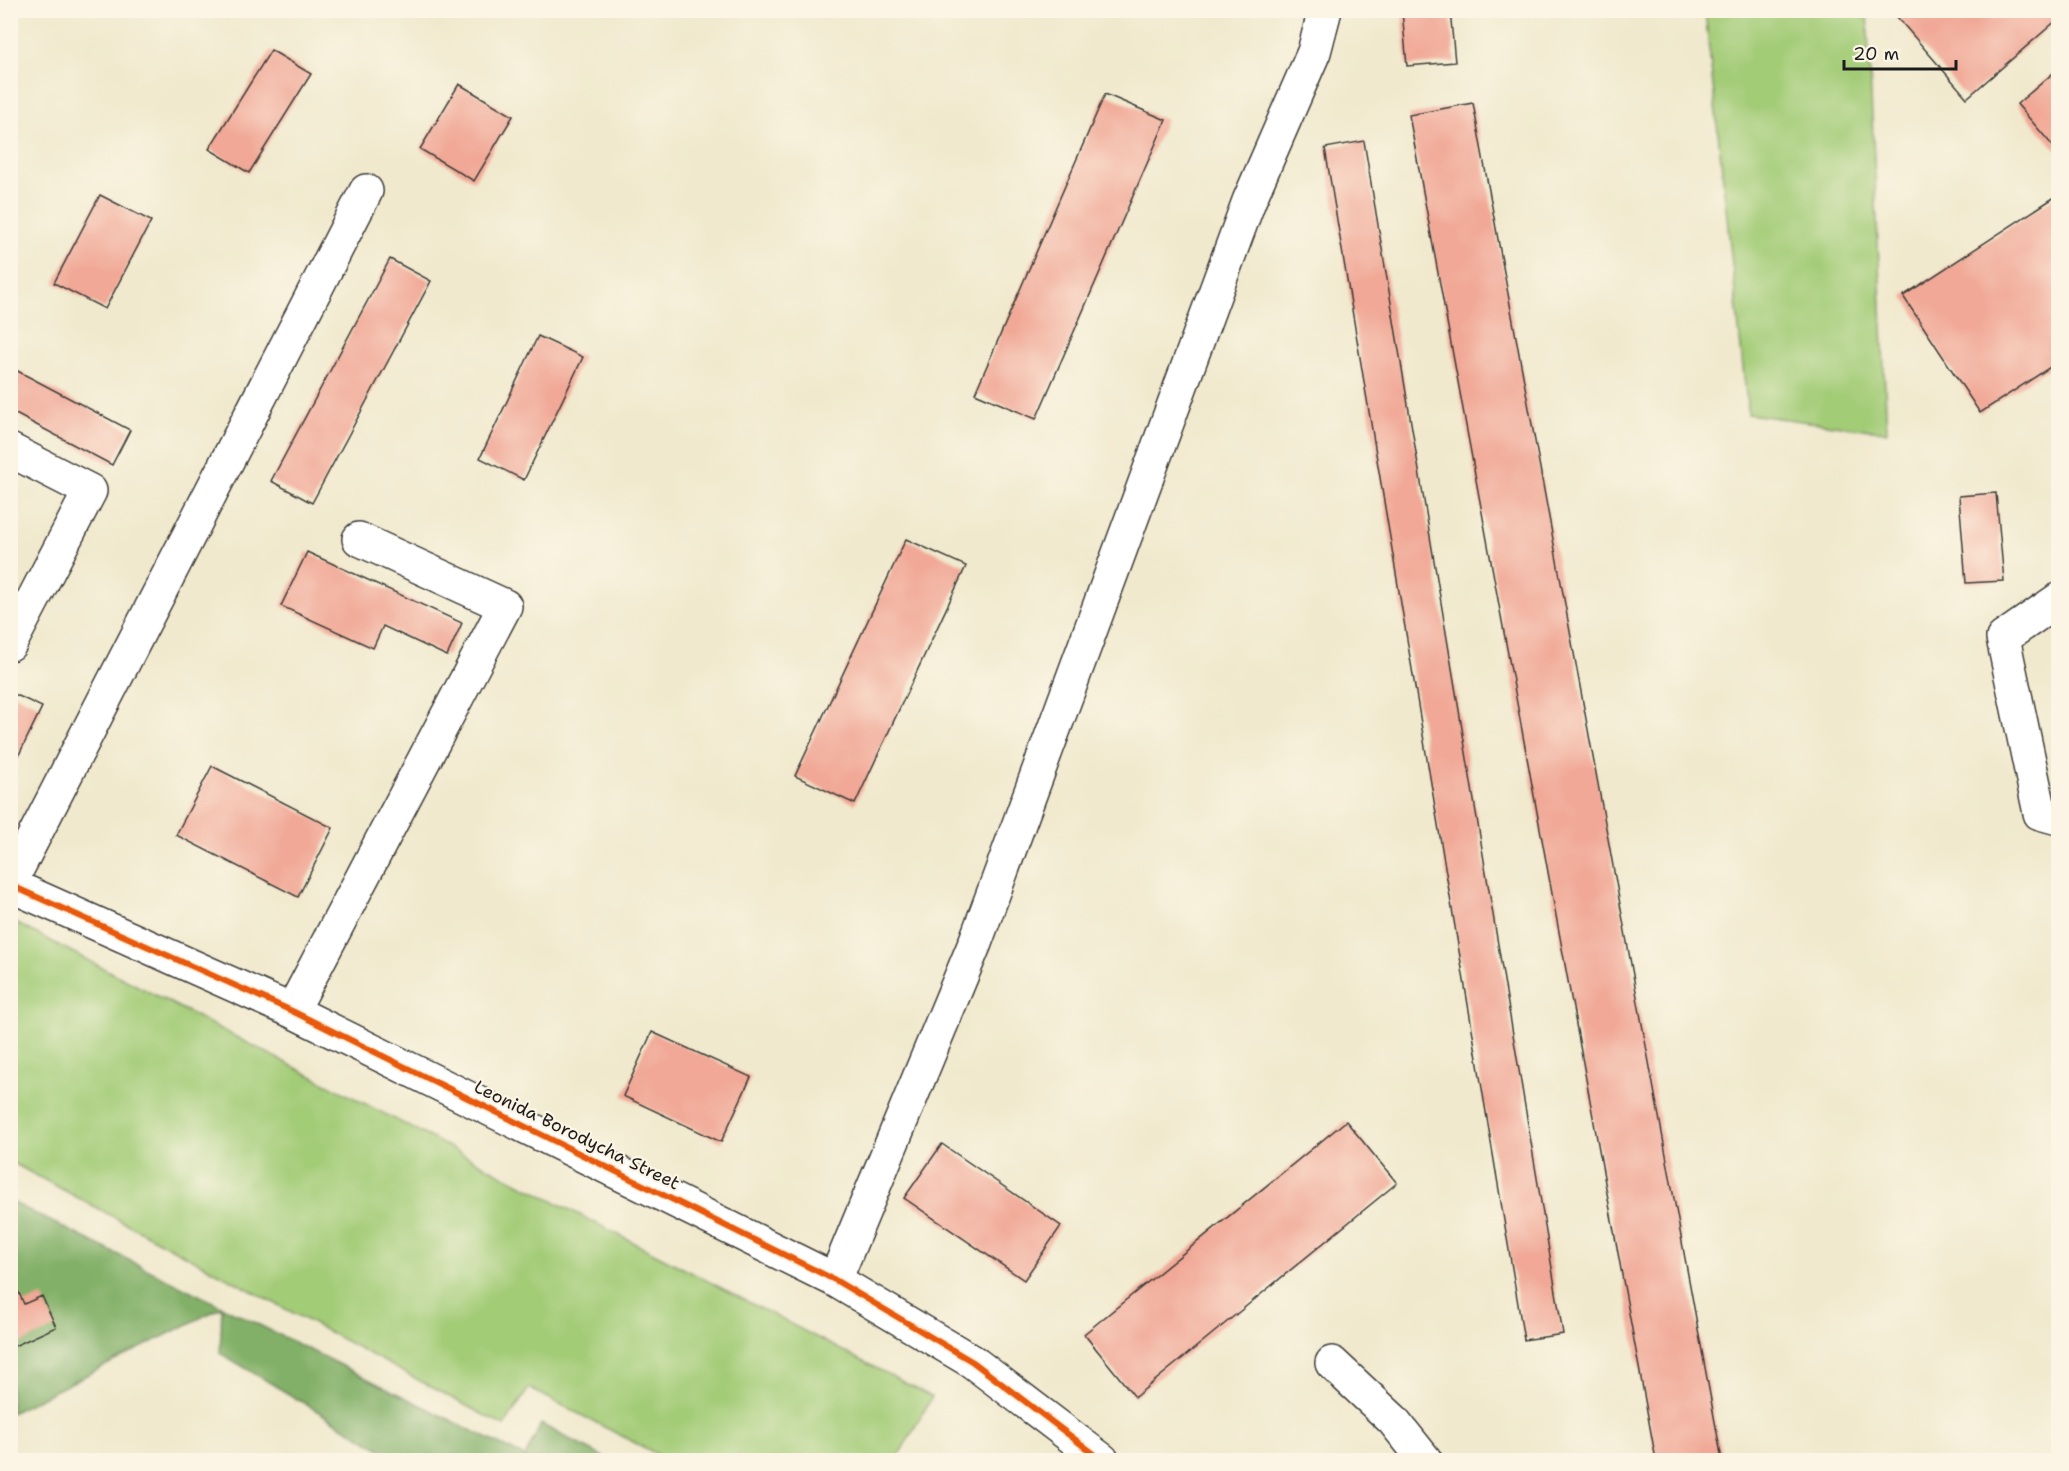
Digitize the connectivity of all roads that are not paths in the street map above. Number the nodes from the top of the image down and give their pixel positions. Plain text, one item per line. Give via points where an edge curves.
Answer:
1 (1325, 10) edge
2 (366, 191) dead end
3 (10, 450) edge
4 (359, 539) dead end
5 (2058, 600) edge
6 (10, 644) edge
7 (2058, 818) edge
8 (10, 884) edge
9 (292, 1011) junction
10 (835, 1280) junction
11 (1332, 1363) dead end
12 (1102, 1461) edge
13 (1425, 1461) edge

1 - 10 street via 1314,52 1249,201 975,944
2 - 8 street
3 - 6 street via 90,491
4 - 9 street via 505,606
5 - 7 street via 2003,638 2040,813
8 - 9 street, Leonida Borodycha Street
9 - 10 street, Leonida Borodycha Street
10 - 12 street, Leonida Borodycha Street via 973,1362
11 - 13 street via 1393,1420

